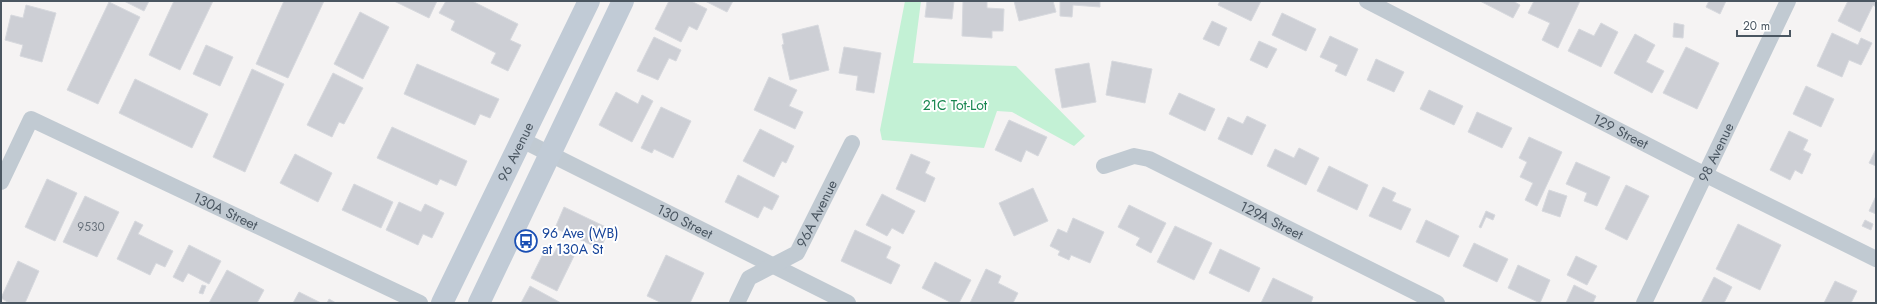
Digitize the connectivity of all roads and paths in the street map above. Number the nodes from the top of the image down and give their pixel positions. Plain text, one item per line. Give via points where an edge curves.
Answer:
1 (589, 1) edge
2 (623, 1) edge
3 (1367, 1) edge
4 (1788, 1) edge
5 (522, 140) junction
6 (852, 144) dead end
7 (550, 154) junction
8 (1104, 166) dead end
9 (1705, 174) junction
10 (1, 182) edge
11 (1876, 259) edge
12 (774, 266) junction
13 (420, 303) edge
14 (442, 303) edge
15 (479, 303) edge
16 (737, 303) edge
17 (848, 303) edge
18 (1437, 303) edge
19 (1644, 303) edge

1 - 5 main road, 96 Avenue
2 - 7 main road
3 - 9 street, 129 Street
4 - 9 street, 98 Avenue
5 - 7 street, 130 Street
5 - 14 main road, 96 Avenue
6 - 12 street, 96A Avenue via 798,253
7 - 12 street, 130 Street
7 - 15 main road
8 - 18 street, 129A Street via 1134,156 1149,158
9 - 11 street, 129 Street
9 - 19 street, 98 Avenue
10 - 13 street, 130A Street via 31,119
12 - 16 street, 96A Avenue via 749,278
12 - 17 street, 130 Street

